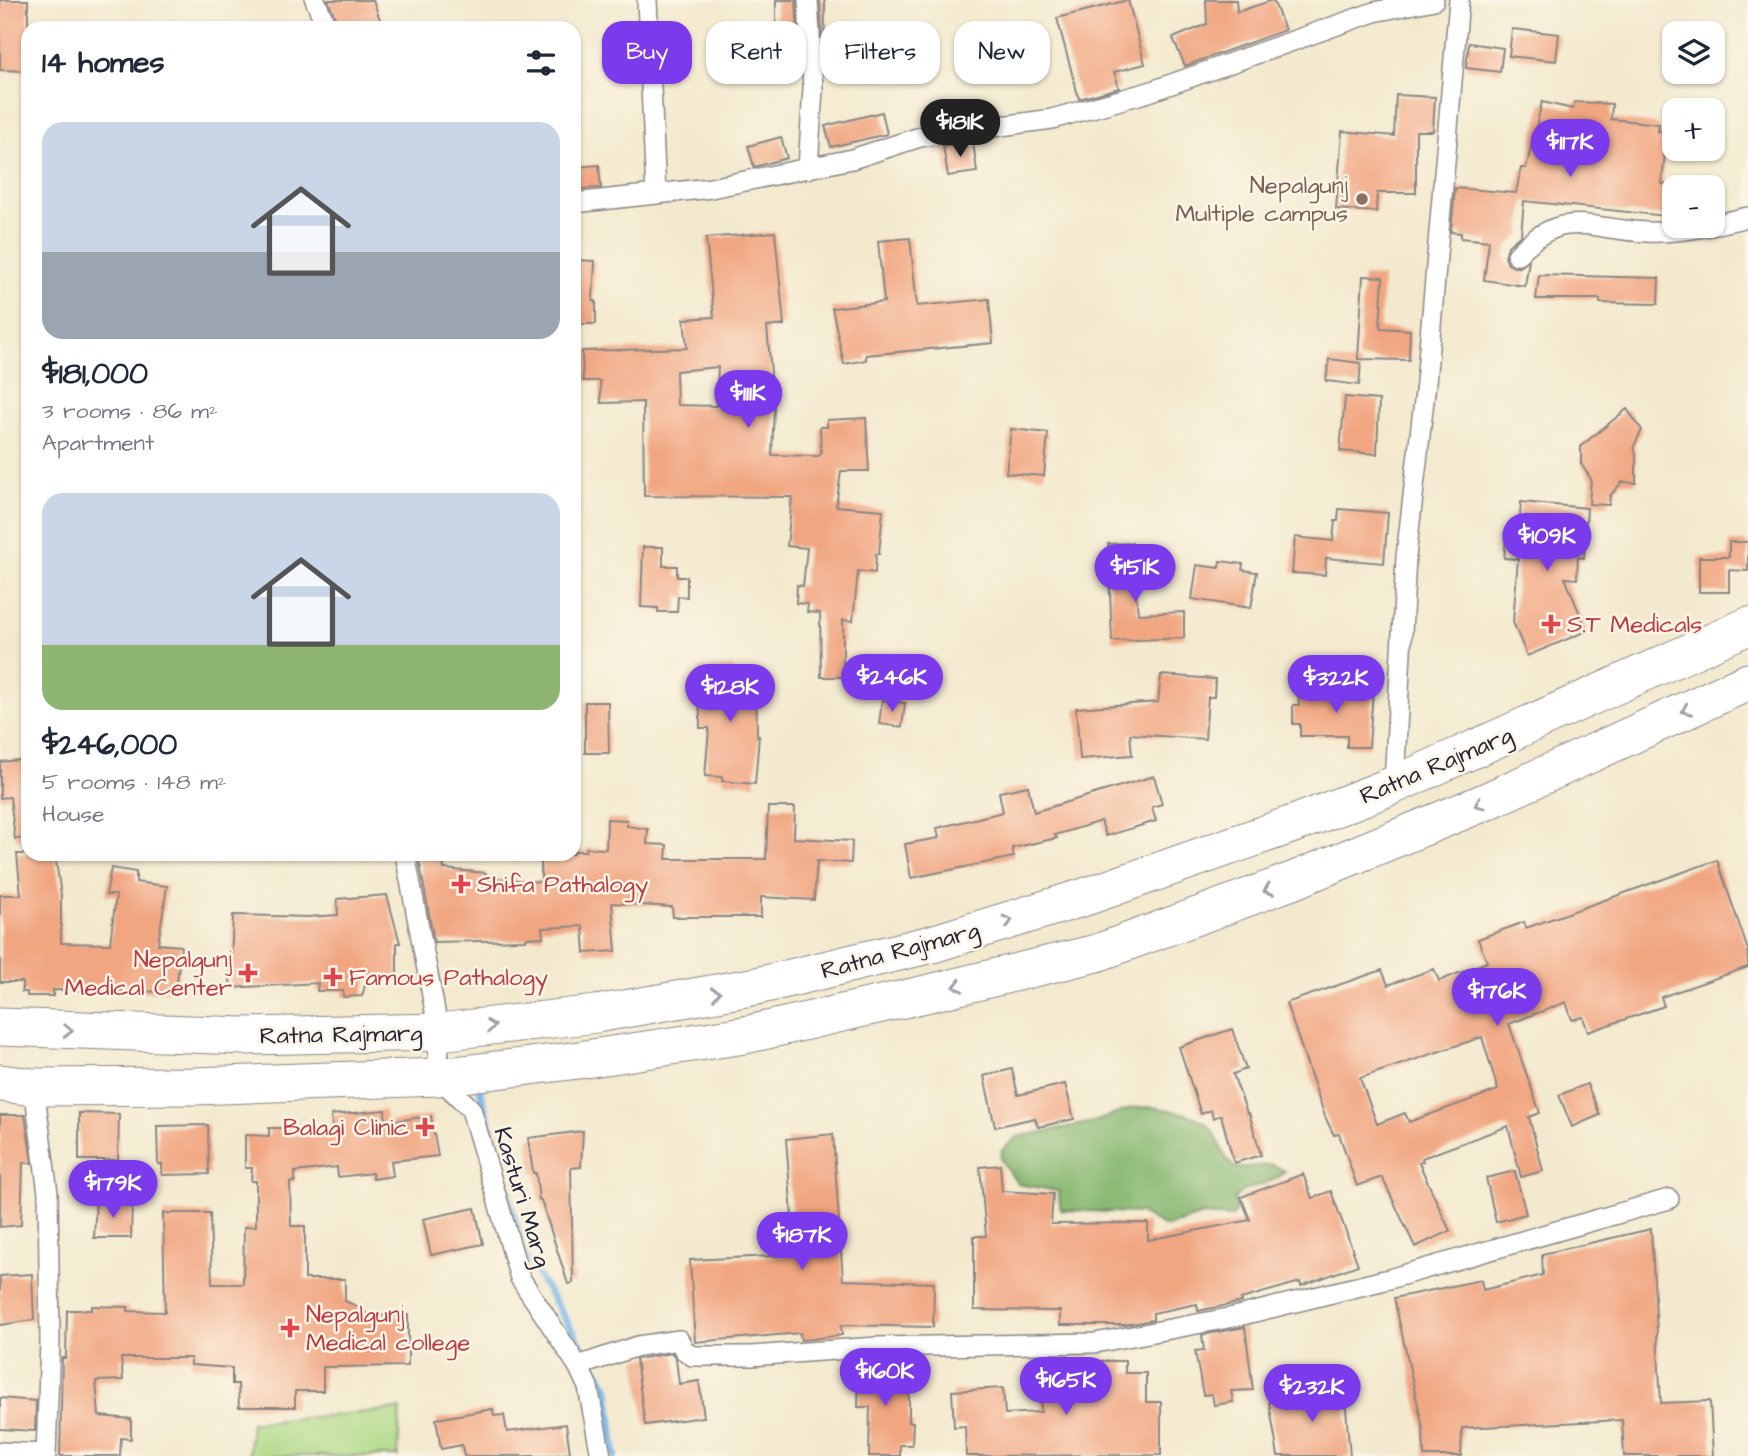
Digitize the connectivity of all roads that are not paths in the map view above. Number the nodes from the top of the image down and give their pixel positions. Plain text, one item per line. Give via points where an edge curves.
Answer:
1 (315, 0) edge
2 (647, 0) edge
3 (808, 0) edge
4 (1434, 0) edge
5 (1459, 0) edge
6 (324, 21) edge
7 (808, 169) junction
8 (656, 194) junction
9 (581, 202) edge
10 (1748, 217) edge
11 (1725, 222) edge
12 (1662, 232) edge
13 (1517, 255) dead end
14 (1748, 626) edge
15 (1748, 682) edge
16 (1394, 785) junction
17 (406, 861) edge
18 (0, 1027) edge
19 (439, 1032) junction
20 (438, 1077) junction
21 (17, 1085) edge
22 (1668, 1199) dead end
23 (578, 1366) junction
24 (0, 1452) edge
25 (46, 1455) edge
26 (601, 1456) edge

1 - 6 street
2 - 8 street
3 - 7 street via 813,88
4 - 7 street via 1374,12 1149,92 1052,119 920,137
5 - 16 street via 1406,557
7 - 8 street
8 - 9 street
10 - 11 street
12 - 13 street via 1563,224 1535,237
14 - 16 highway, Ratna Rajmarg
15 -> 20 highway, Ratna Rajmarg via 1473,807 1097,953 745,1035
19 -> 16 highway, Ratna Rajmarg via 596,1014 758,986 932,944 1114,887
17 - 19 street
18 -> 19 highway, Ratna Rajmarg via 244,1036
19 - 20 street
20 - 21 highway, Ratna Rajmarg via 194,1086
20 - 23 street, Kasturi Marg via 471,1109 520,1278
21 - 25 street via 48,1193
22 - 23 street via 1389,1279 1234,1317 1095,1343 692,1356 679,1340 638,1346
23 - 26 street, Kasturi Marg via 588,1387
24 - 25 street

